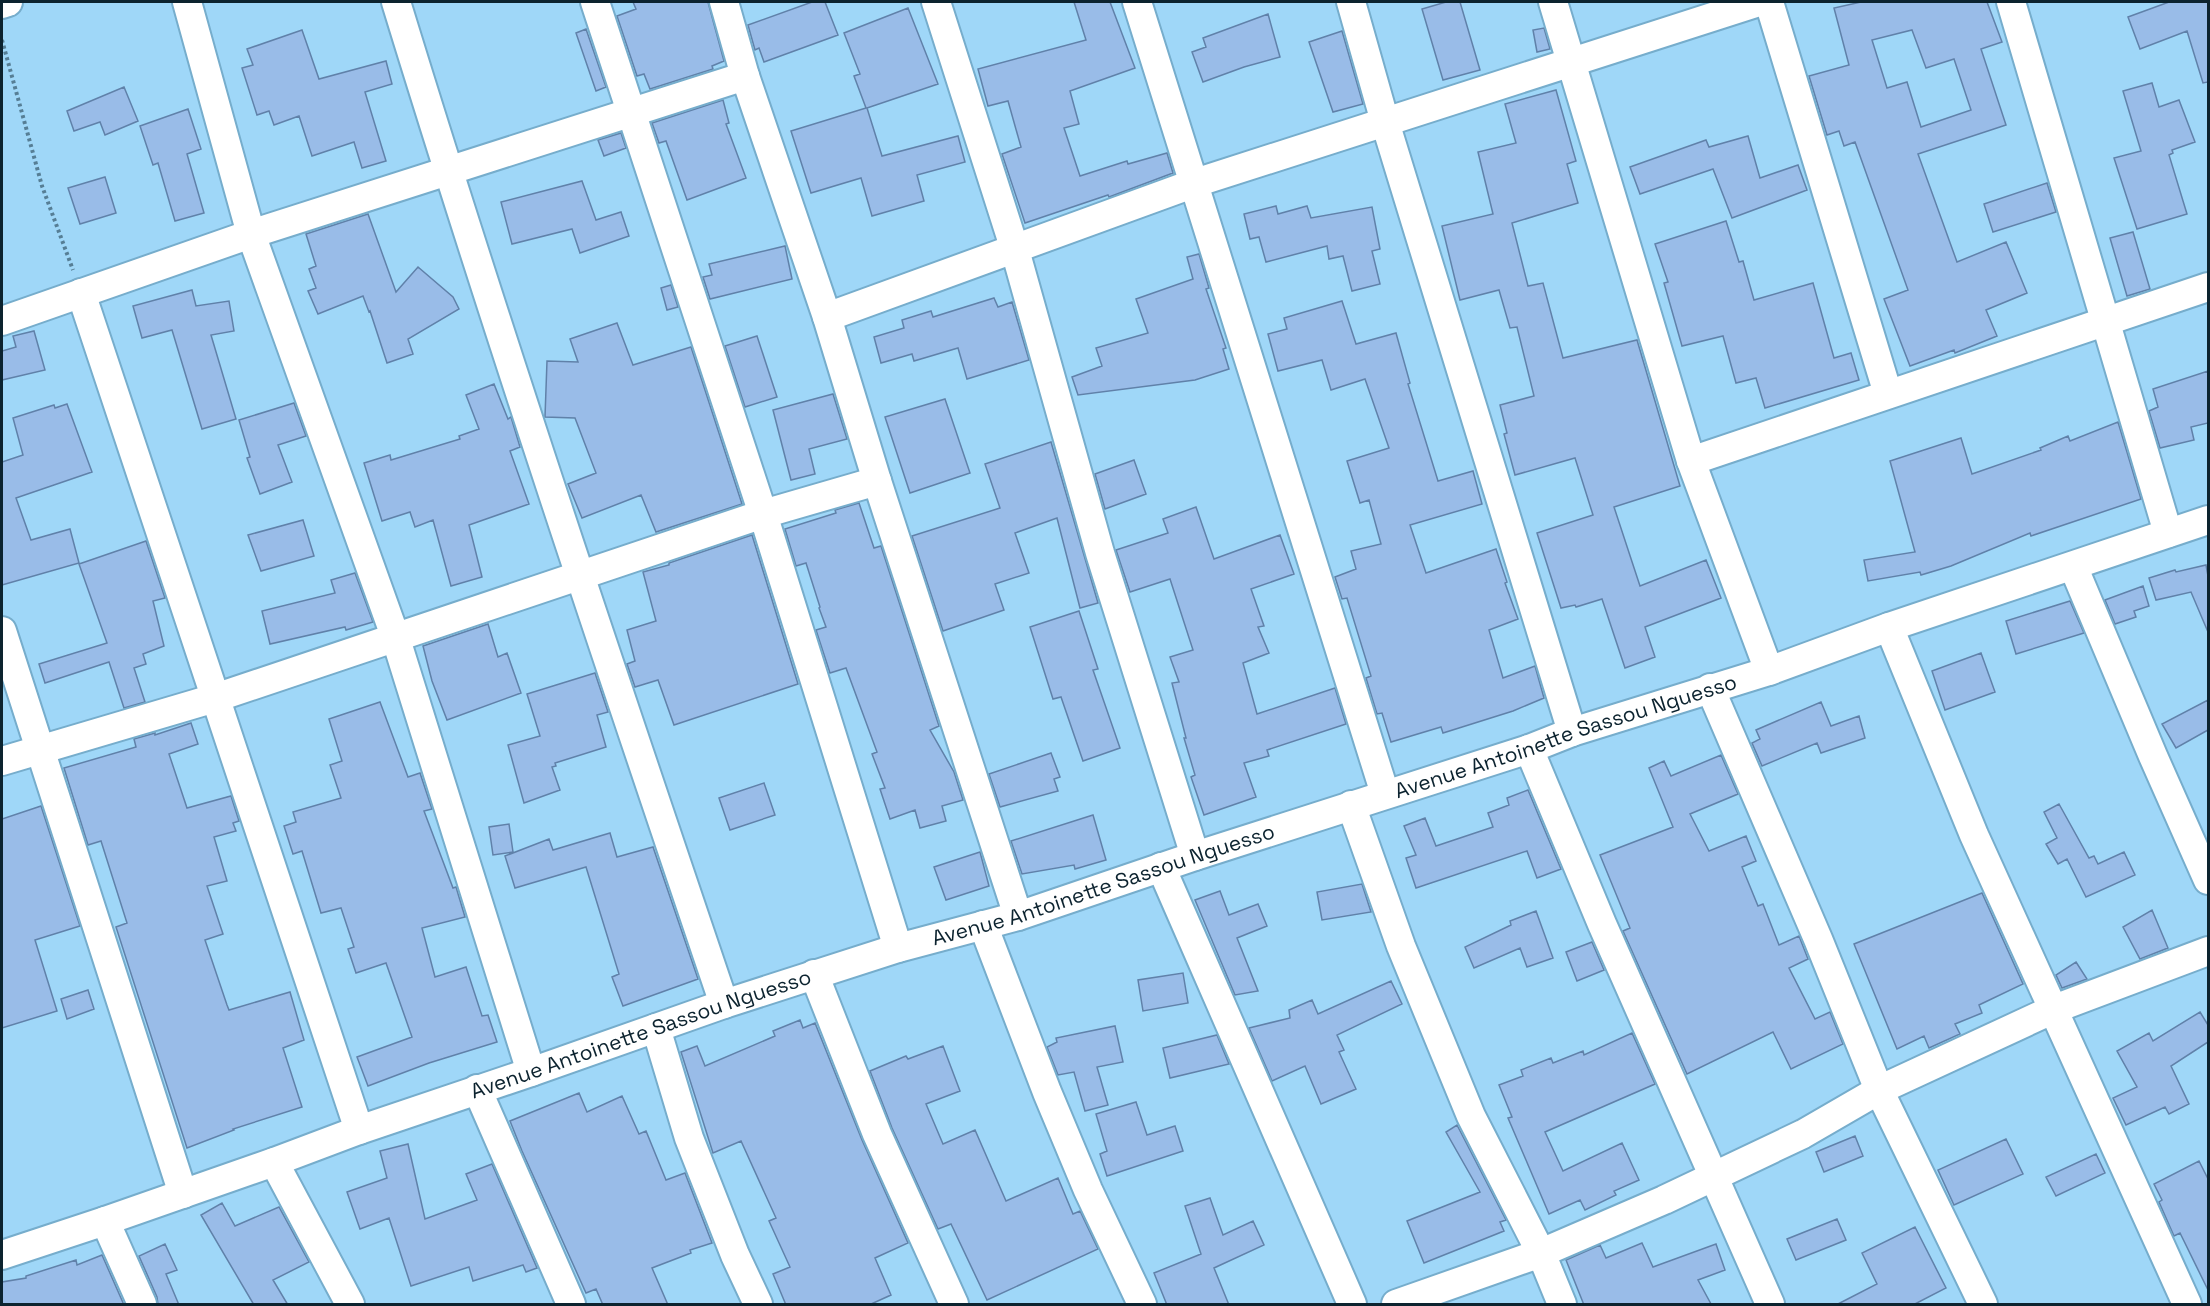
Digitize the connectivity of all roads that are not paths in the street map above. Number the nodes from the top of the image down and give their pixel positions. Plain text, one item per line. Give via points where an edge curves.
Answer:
1 (8, 2) edge
2 (187, 2) edge
3 (396, 2) edge
4 (595, 2) edge
5 (724, 2) edge
6 (936, 2) edge
7 (1137, 2) edge
8 (1351, 2) edge
9 (1553, 2) edge
10 (1759, 2) edge
11 (1769, 2) edge
12 (2011, 2) edge
13 (2, 4) edge
14 (1572, 62) junction
15 (745, 76) junction
16 (632, 112) junction
17 (1385, 122) junction
18 (447, 170) junction
19 (1195, 183) junction
20 (251, 234) junction
21 (1015, 249) junction
22 (2208, 287) edge
23 (81, 293) junction
24 (826, 317) junction
25 (2, 321) edge
26 (2106, 321) junction
27 (1888, 394) junction
28 (1691, 461) junction
29 (877, 481) junction
30 (763, 514) junction
31 (2208, 520) edge
32 (2168, 533) junction
33 (2073, 566) junction
34 (580, 577) junction
35 (1889, 627) junction
36 (2, 631) edge
37 (395, 636) junction
38 (1769, 671) junction
39 (1710, 688) junction
40 (215, 698) junction
41 (1572, 732) junction
42 (1529, 748) junction
43 (41, 750) junction
44 (2, 761) edge
45 (1385, 794) junction
46 (1351, 805) junction
47 (1195, 856) junction
48 (1161, 867) junction
49 (2208, 880) edge
50 (1018, 916) junction
51 (983, 925) junction
52 (898, 948) junction
53 (2208, 951) edge
54 (814, 974) junction
55 (724, 1004) junction
56 (2054, 1009) junction
57 (656, 1028) junction
58 (531, 1072) junction
59 (477, 1089) junction
60 (1880, 1090) junction
61 (359, 1130) junction
62 (274, 1162) junction
63 (1715, 1177) junction
64 (183, 1194) junction
65 (105, 1221) junction
66 (1541, 1253) junction
67 (2, 1255) edge
68 (569, 1303) edge
69 (142, 1305) edge
70 (350, 1305) edge
71 (758, 1305) edge
72 (954, 1305) edge
73 (1142, 1305) edge
74 (1352, 1305) edge
75 (1396, 1305) edge
76 (1562, 1305) edge
77 (1770, 1305) edge
78 (1983, 1305) edge
79 (2187, 1305) edge

1 - 13 street
2 - 20 street
3 - 18 street
4 - 16 street
5 - 15 street
6 - 21 street
7 - 19 street
8 - 17 street
9 - 14 street
10 - 14 street
11 - 27 street
12 - 26 street
14 - 17 street
14 - 28 street
15 - 16 street
15 - 24 street
16 - 18 street
16 - 30 street
17 - 19 street
17 - 41 street
18 - 20 street
18 - 34 street
19 - 21 street
19 - 45 street
20 - 23 street
20 - 37 street
21 - 24 street
21 - 47 street via 1100,553
22 - 26 street
23 - 25 street
23 - 40 street
24 - 29 street
26 - 27 street
26 - 32 street
27 - 28 street
28 - 38 street
29 - 30 street
29 - 50 street
30 - 34 street
30 - 52 street
31 - 32 street, Avenue Antoinette Sassou Nguesso
32 - 33 street, Avenue Antoinette Sassou Nguesso
33 - 35 street, Avenue Antoinette Sassou Nguesso
33 - 49 street
34 - 37 street
34 - 55 street
35 - 38 street, Avenue Antoinette Sassou Nguesso
35 - 56 street via 1974,835
36 - 43 street
37 - 40 street
37 - 58 street
38 - 39 street, Avenue Antoinette Sassou Nguesso
39 - 41 street, Avenue Antoinette Sassou Nguesso
39 - 60 street
40 - 43 street
40 - 61 street
41 - 42 street, Avenue Antoinette Sassou Nguesso
42 - 45 street, Avenue Antoinette Sassou Nguesso
42 - 63 street via 1602,924
43 - 44 street
43 - 64 street
45 - 46 street, Avenue Antoinette Sassou Nguesso
46 - 47 street, Avenue Antoinette Sassou Nguesso
46 - 66 street via 1401,946 1471,1116
47 - 48 street, Avenue Antoinette Sassou Nguesso
48 - 50 street, Avenue Antoinette Sassou Nguesso
48 - 74 street
50 - 51 street, Avenue Antoinette Sassou Nguesso
51 - 52 street, Avenue Antoinette Sassou Nguesso
51 - 73 street via 1088,1190
52 - 54 street, Avenue Antoinette Sassou Nguesso
53 - 56 street
54 - 55 street, Avenue Antoinette Sassou Nguesso
54 - 72 street via 877,1134
55 - 57 street, Avenue Antoinette Sassou Nguesso
56 - 60 street
56 - 79 street
57 - 58 street, Avenue Antoinette Sassou Nguesso
57 - 71 street via 689,1138
58 - 59 street, Avenue Antoinette Sassou Nguesso
59 - 61 street, Avenue Antoinette Sassou Nguesso
59 - 68 street
60 - 63 street via 1803,1134
60 - 78 street
61 - 62 street, Avenue Antoinette Sassou Nguesso
62 - 64 street, Avenue Antoinette Sassou Nguesso
62 - 70 street
63 - 66 street
63 - 77 street
64 - 65 street, Avenue Antoinette Sassou Nguesso
65 - 67 street, Avenue Antoinette Sassou Nguesso
65 - 69 street
66 - 75 street
66 - 76 street

